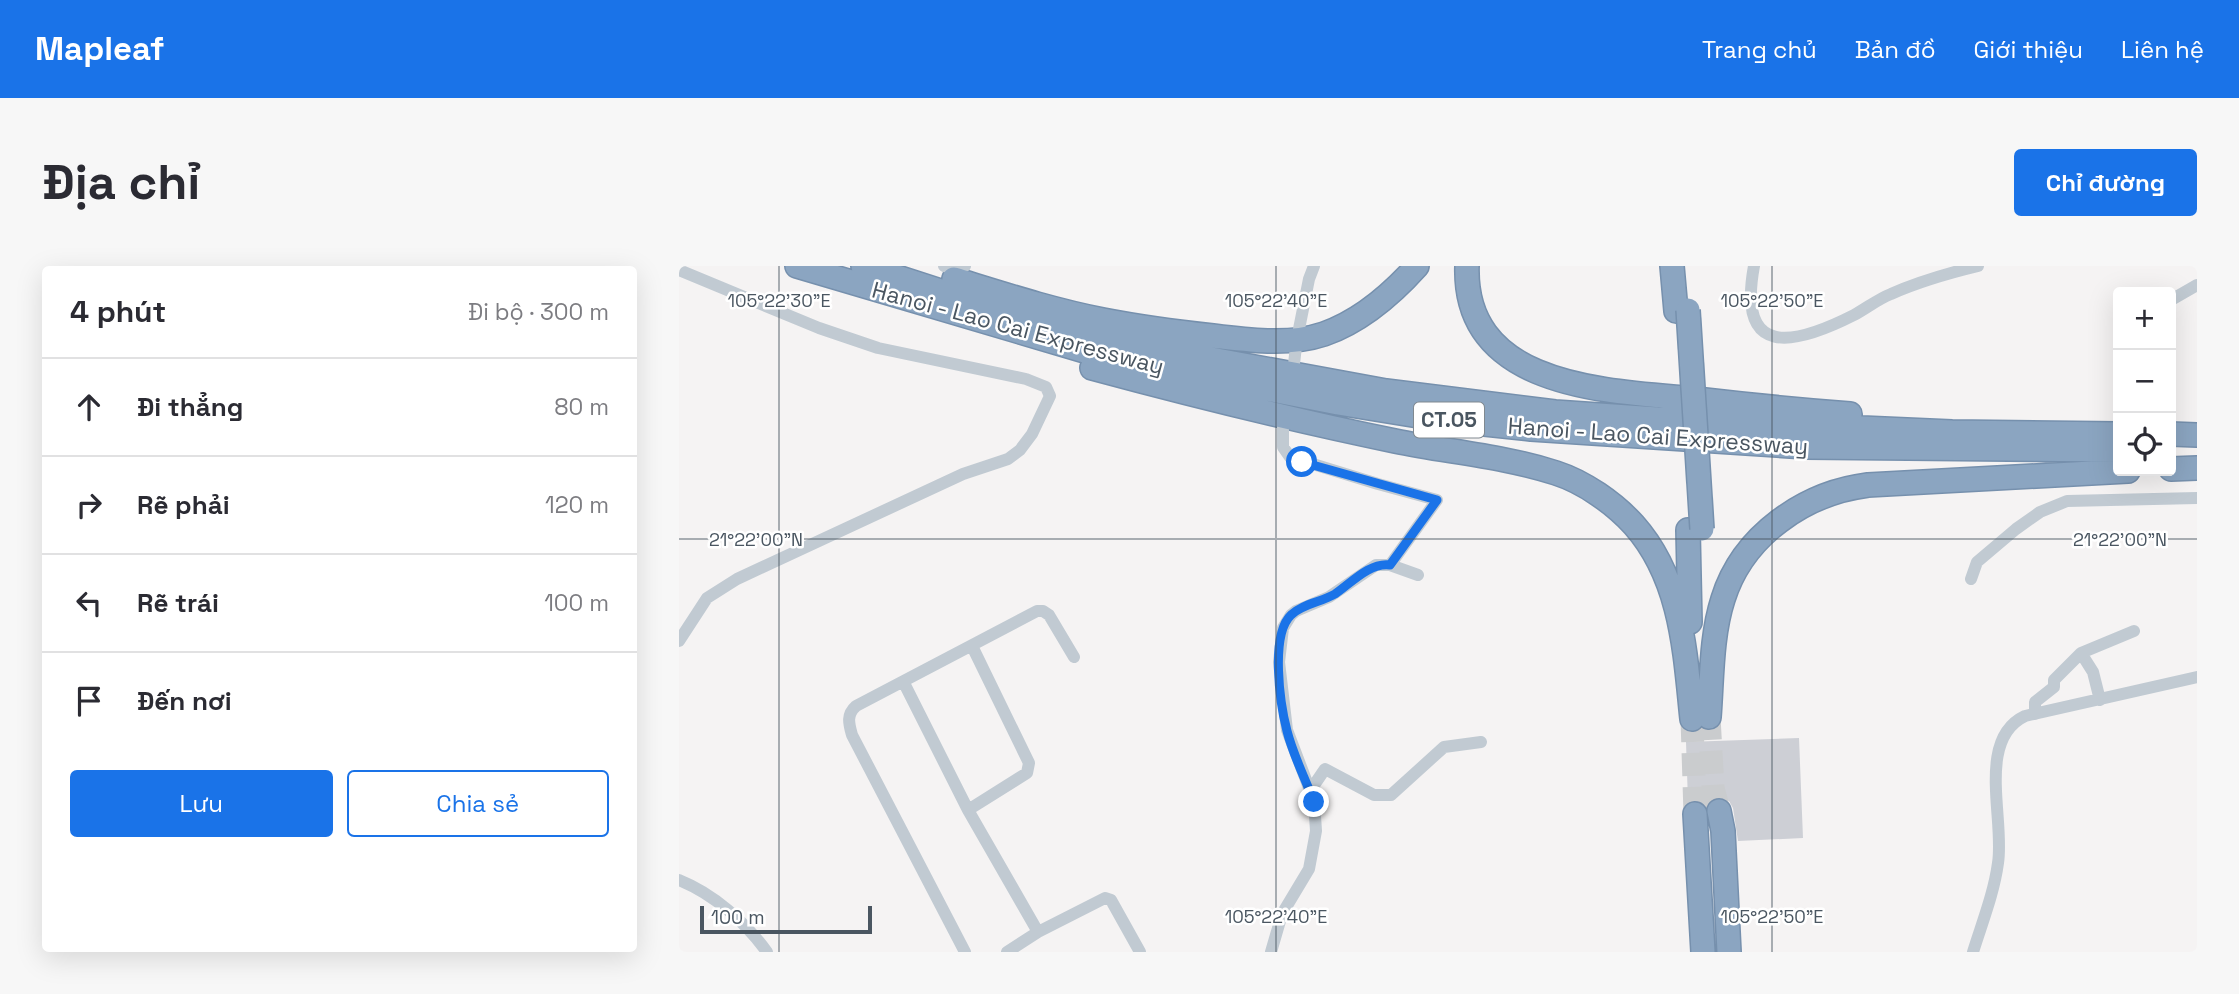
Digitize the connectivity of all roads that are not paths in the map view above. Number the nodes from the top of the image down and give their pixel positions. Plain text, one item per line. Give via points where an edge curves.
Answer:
1 (797, 266) edge
2 (863, 266) edge
3 (906, 266) edge
4 (944, 266) edge
5 (965, 266) edge
6 (1417, 266) edge
7 (1467, 266) edge
8 (1672, 266) edge
9 (1684, 266) edge
10 (1754, 266) edge
11 (1978, 266) edge
12 (1311, 268) edge
13 (679, 270) edge
14 (2197, 285) edge
15 (2176, 297) edge
16 (918, 303) junction
17 (1682, 311) junction
18 (1300, 329) dead end
19 (1296, 346) dead end
20 (1294, 364) dead end
21 (1283, 426) dead end
22 (2094, 433) junction
23 (2113, 433) edge
24 (2176, 434) edge
25 (2197, 435) edge
26 (2113, 450) edge
27 (2176, 450) edge
28 (2197, 450) edge
29 (2197, 468) edge
30 (2176, 469) edge
31 (2113, 472) edge
32 (2197, 498) edge
33 (1390, 565) junction
34 (1418, 575) dead end
35 (1971, 579) dead end
36 (2134, 631) dead end
37 (679, 641) edge
38 (972, 646) junction
39 (2081, 653) junction
40 (1074, 657) dead end
41 (2197, 677) edge
42 (904, 683) junction
43 (2100, 700) junction
44 (2035, 714) junction
45 (1700, 718) junction
46 (1481, 742) dead end
47 (1310, 791) junction
48 (968, 810) junction
49 (1719, 811) tunnel mouth
50 (1695, 814) tunnel mouth
51 (679, 880) edge
52 (1038, 932) junction
53 (767, 952) edge
54 (965, 952) edge
55 (1007, 952) edge
56 (1140, 952) edge
57 (1271, 952) edge
58 (1703, 952) edge
59 (1729, 952) edge
60 (1973, 952) edge

1 - 16 highway, Hanoi - Lao Cai Expressway / CT.05
2 - 22 highway, Hanoi - Lao Cai Expressway / CT.05 via 1107,340 1386,391 1542,411 1657,419
3 - 6 highway via 1101,320 1267,342 1308,338 1343,325 1385,298
4 - 5 street
7 - 22 highway via 1469,297 1494,343 1530,369 1576,385 1812,411
8 - 17 highway
9 - 17 highway
10 - 11 street via 1754,321 1766,334 1786,337 1828,327 1895,292
12 - 18 street
13 - 37 street via 877,348 1033,381 1046,387 1050,396 1032,434 1008,459 963,474 737,579 707,598
14 - 15 street
16 - 26 highway, Hanoi - Lao Cai Expressway / CT.05 via 1105,356 1437,419 1806,447
16 - 45 highway via 1058,359 1263,412 1513,462 1573,480 1608,501 1634,525 1667,579
17 - 45 highway
19 - 20 street
21 - 33 street via 1283,447 1290,457 1437,500
22 - 23 highway, Hanoi - Lao Cai Expressway / CT.05
24 - 25 highway
27 - 28 highway
29 - 30 highway
31 - 45 highway via 1859,486 1796,508 1761,538 1725,593
32 - 35 street via 2057,505 2015,529 1984,555
33 - 34 street
33 - 47 street via 1376,565 1329,597 1296,611 1283,628 1279,662 1287,730
36 - 39 street
38 - 40 street via 1025,615 1044,611
38 - 42 street
38 - 48 street via 1029,763 1027,773
39 - 43 street
39 - 44 street via 2057,676 2054,687 2035,702
41 - 43 street
42 - 48 street
42 - 54 street via 856,706 848,721
43 - 44 street
44 - 60 street via 2014,723 1999,746 1999,860
46 - 47 street via 1444,747 1391,795 1374,795 1325,769
47 - 57 street via 1317,821 1313,856 1282,914
48 - 52 street
49 - 59 highway
50 - 58 highway
51 - 53 street via 746,925
52 - 55 street
52 - 56 street via 1105,898 1111,900

